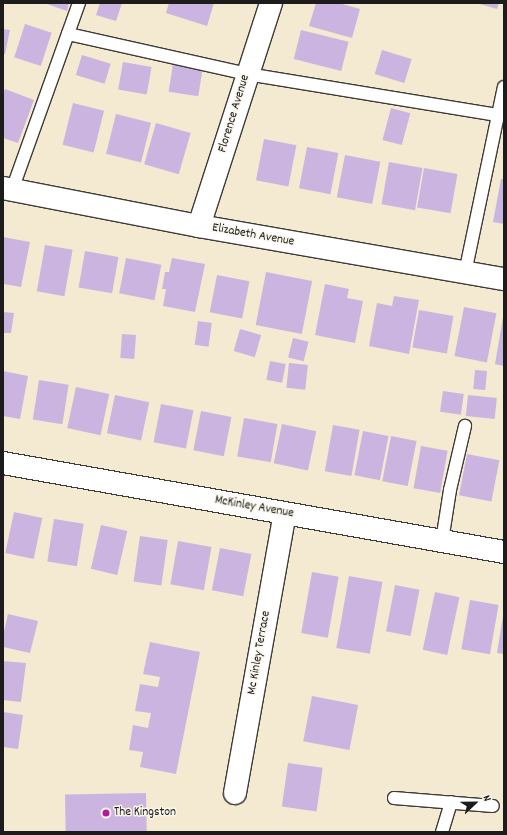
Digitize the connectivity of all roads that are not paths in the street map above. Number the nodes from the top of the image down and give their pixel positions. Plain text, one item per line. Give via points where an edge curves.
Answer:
1 (79, 3) edge
2 (271, 3) edge
3 (68, 34) junction
4 (247, 74) junction
5 (504, 87) edge
6 (501, 115) edge
7 (8, 189) edge
8 (200, 226) junction
9 (465, 273) junction
10 (504, 279) edge
11 (465, 426) dead end
12 (3, 463) edge
13 (285, 513) junction
14 (442, 541) junction
15 (504, 552) edge
16 (235, 793) dead end
17 (394, 798) dead end
18 (451, 802) junction
19 (493, 806) dead end
20 (442, 832) edge

1 - 3 lane
2 - 4 street, Florence Avenue
3 - 4 lane
3 - 7 lane
4 - 6 lane
4 - 8 street, Florence Avenue
5 - 6 lane
6 - 9 lane
7 - 8 street, Elizabeth Avenue
8 - 9 street, Elizabeth Avenue
9 - 10 street, Elizabeth Avenue
11 - 14 lane via 450,490
12 - 13 street, McKinley Avenue
13 - 14 street, McKinley Avenue
13 - 16 street, Mc Kinley Terrace
14 - 15 street, McKinley Avenue
17 - 18 lane
18 - 19 lane
18 - 20 lane

